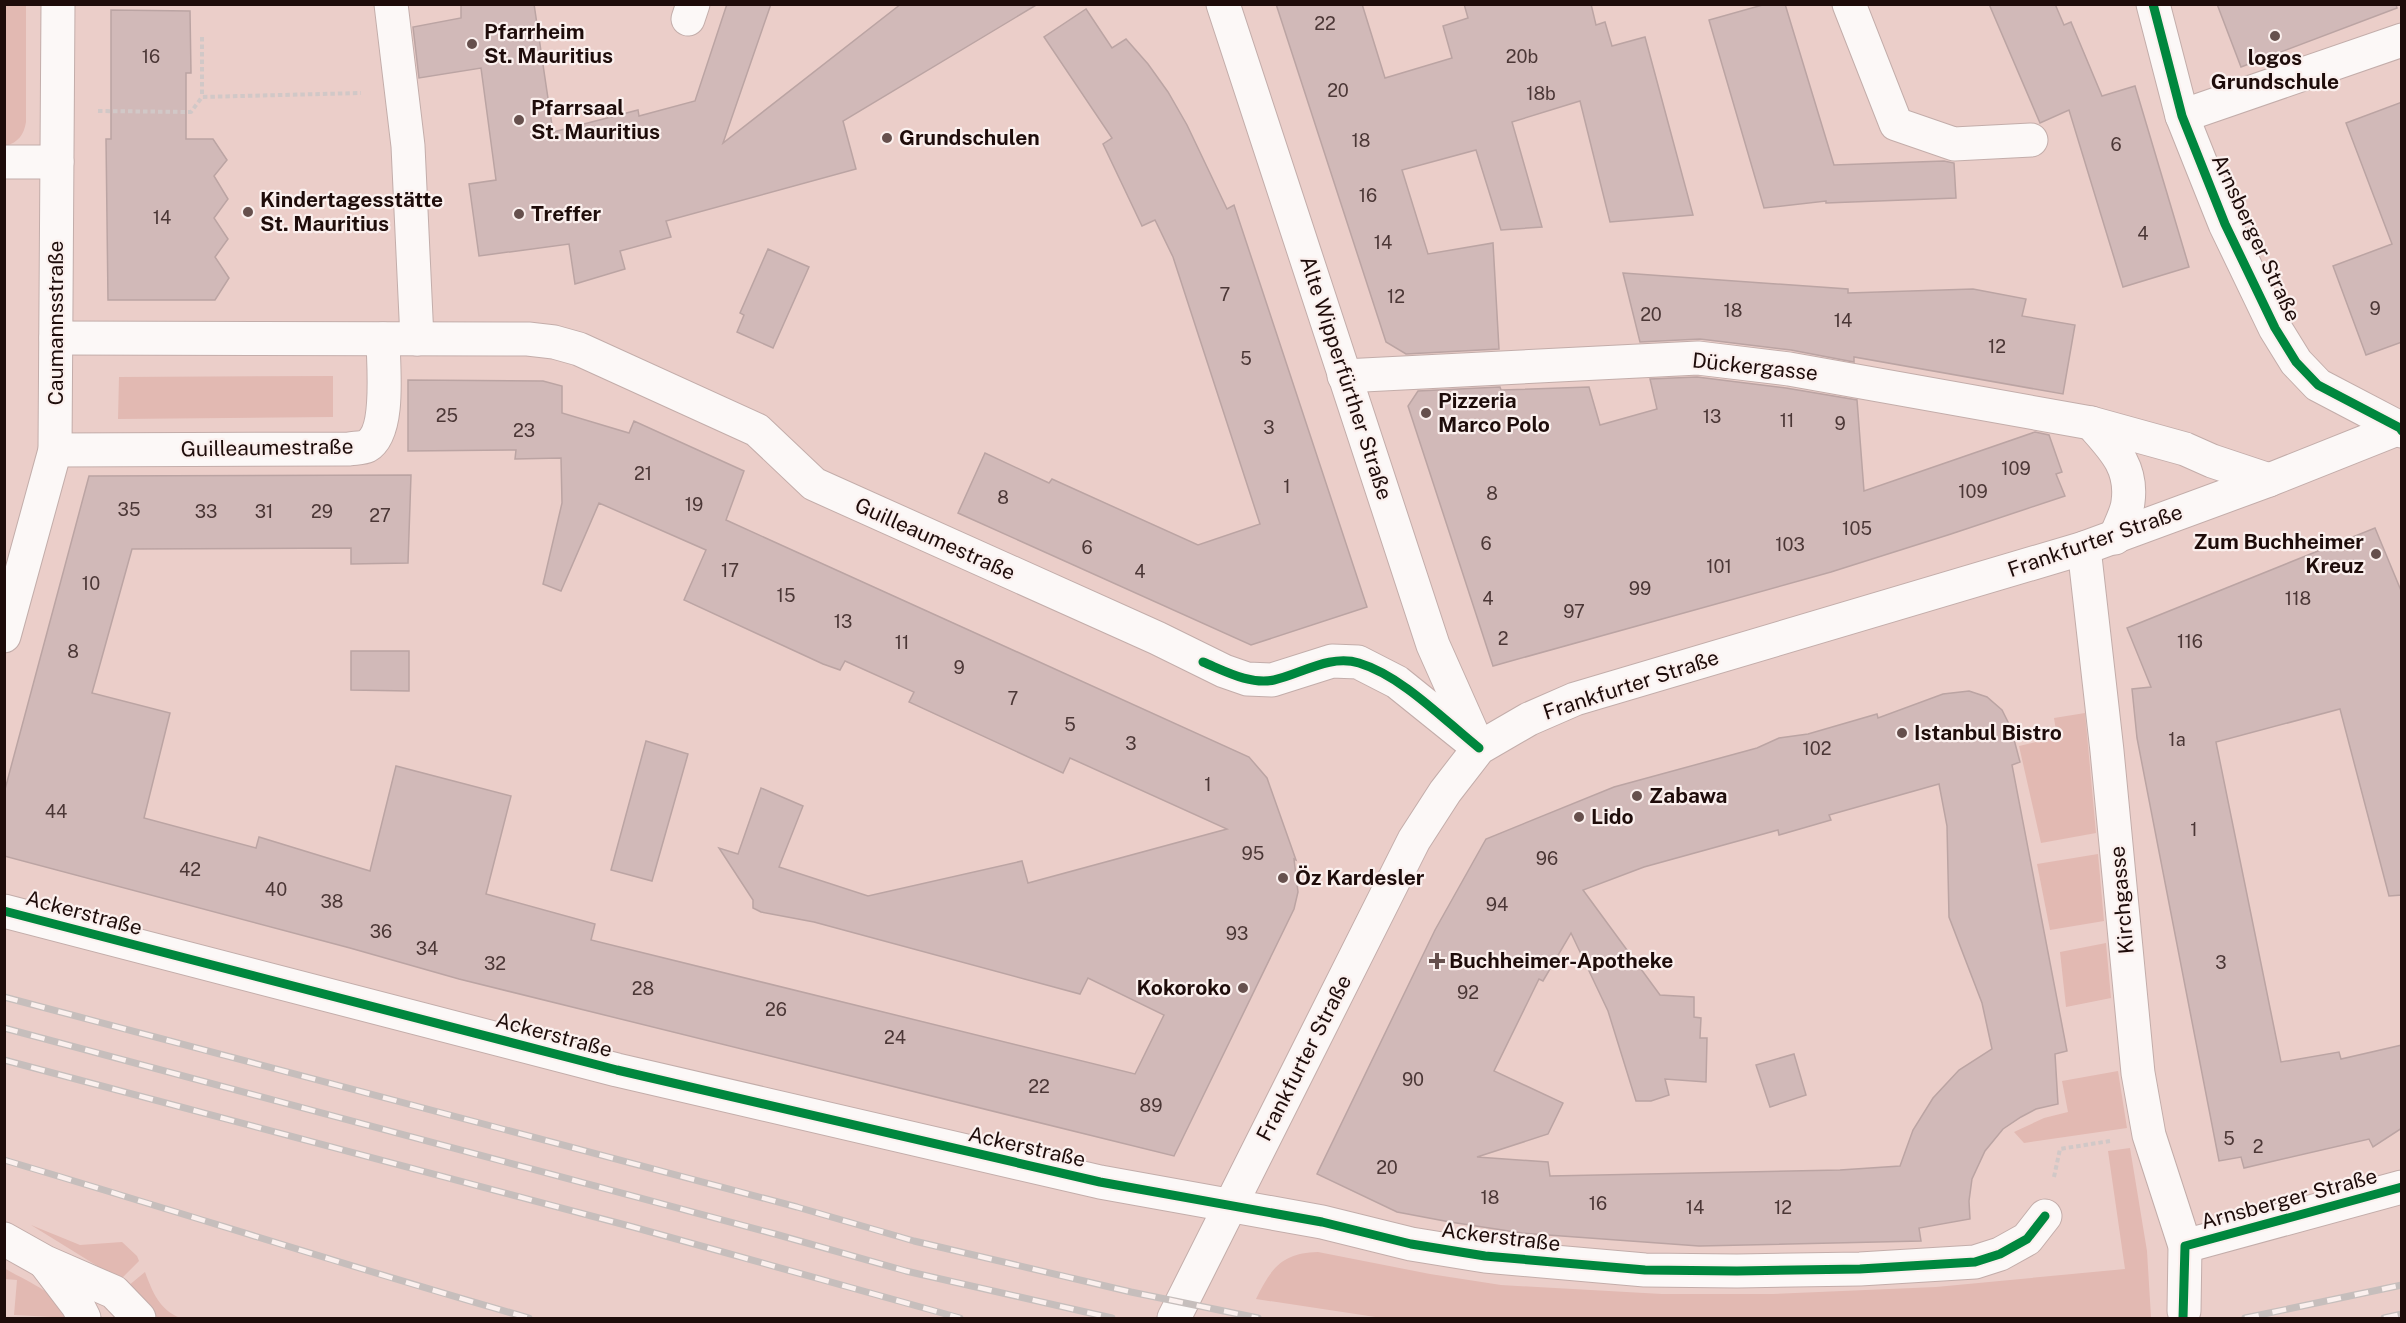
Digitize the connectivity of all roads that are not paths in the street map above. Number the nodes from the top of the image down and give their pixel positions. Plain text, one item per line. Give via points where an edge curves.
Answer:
1 (58, 4) edge
2 (391, 4) edge
3 (1223, 4) edge
4 (1849, 4) edge
5 (2153, 4) edge
6 (2402, 40) edge
7 (2182, 116) junction
8 (2031, 140) dead end
9 (4, 162) edge
10 (57, 162) junction
11 (56, 338) junction
12 (383, 339) junction
13 (417, 339) junction
14 (1344, 376) junction
15 (2091, 423) junction
16 (2401, 429) edge
17 (55, 450) junction
18 (2269, 480) junction
19 (2115, 538) junction
20 (2084, 548) junction
21 (4, 636) edge
22 (1479, 748) junction
23 (4, 910) edge
24 (2402, 1186) edge
25 (1229, 1206) junction
26 (2045, 1216) road end
27 (4, 1239) edge
28 (2185, 1246) junction
29 (45, 1262) junction
30 (2184, 1311) dead end
31 (84, 1318) edge
32 (139, 1318) edge
33 (1174, 1318) edge

1 - 10 street, Caumannsstraße
2 - 13 street via 408,146
3 - 14 street, Alte Wipperfürther Straße
4 - 8 street via 1896,124 1954,144
5 - 7 street, Arnsberger Straße
6 - 7 street
7 - 16 street, Arnsberger Straße via 2224,224 2296,362 2318,385
9 - 10 street
10 - 11 street, Caumannsstraße
11 - 12 street, Guilleaumestraße
11 - 17 street, Caumannsstraße
12 - 13 street, Guilleaumestraße
12 - 17 street, Guilleaumestraße via 383,417 379,434 367,446
13 - 22 street, Guilleaumestraße via 528,339 579,350 757,430 814,484 1224,671 1247,679 1272,680 1332,661 1358,662 1397,682
14 - 15 street, Dückergasse via 1698,358 1892,386
14 - 22 street, Alte Wipperfürther Straße via 1433,645
15 - 18 street, Dückergasse via 2185,449
15 - 19 street via 2126,468 2128,502
16 - 18 street, Frankfurter Straße
17 - 21 street, Caumannsstraße
18 - 19 street, Frankfurter Straße
19 - 20 street, Frankfurter Straße
20 - 22 street, Frankfurter Straße via 1575,699 1529,719
20 - 28 street, Kirchgasse via 2138,1072 2149,1135
22 - 25 street, Frankfurter Straße via 1414,840
23 - 25 street, Ackerstraße via 617,1070 1100,1182
24 - 28 street, Arnsberger Straße
25 - 26 street, Ackerstraße via 1485,1256 1691,1271 1860,1269 1975,1262 2027,1239
25 - 33 street, Frankfurter Straße
27 - 29 street
28 - 30 street, Kirchgasse
29 - 31 street
29 - 32 street via 114,1292

